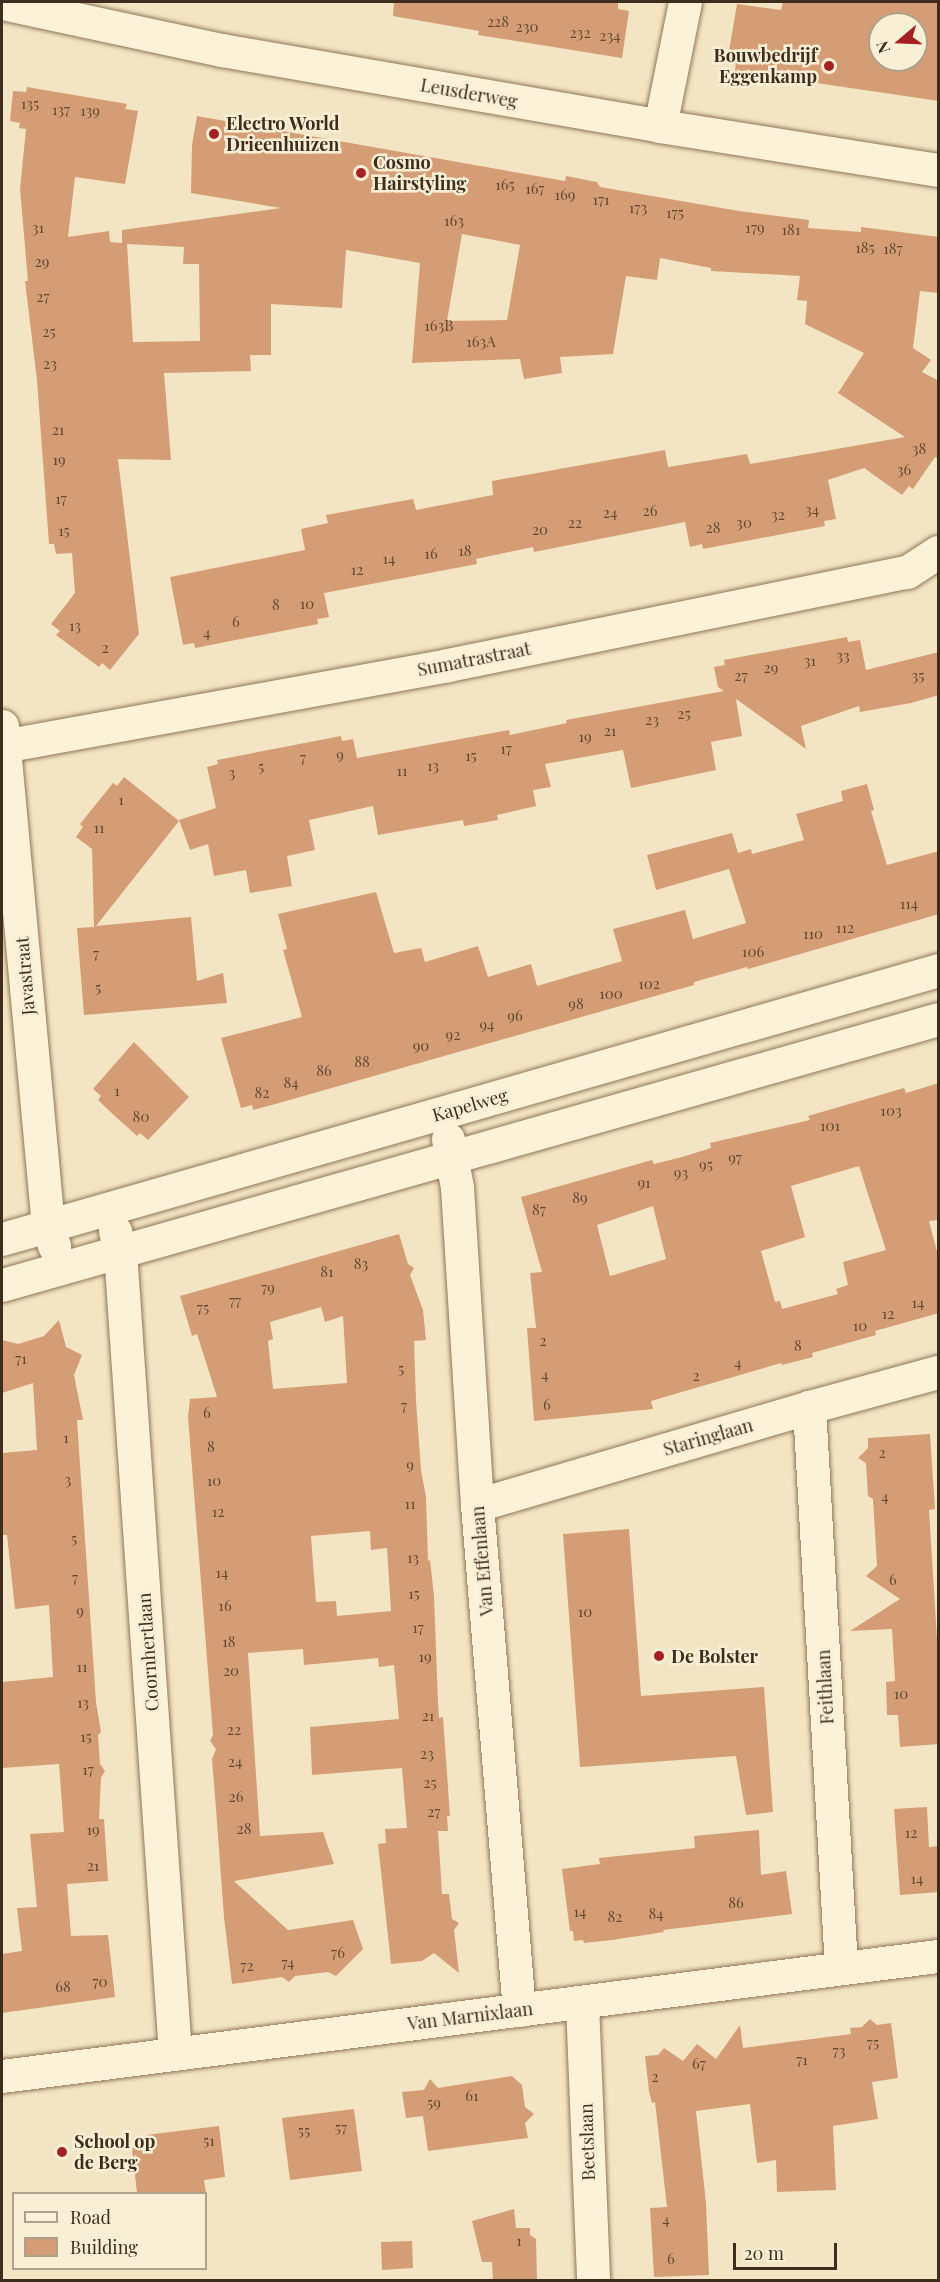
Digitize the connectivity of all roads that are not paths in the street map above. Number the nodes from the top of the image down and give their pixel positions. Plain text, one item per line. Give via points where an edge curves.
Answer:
1 (685, 2) edge
2 (8, 3) edge
3 (660, 126) junction
4 (939, 170) edge
5 (939, 552) edge
6 (2, 736) edge
7 (939, 970) edge
8 (939, 1019) edge
9 (442, 1114) junction
10 (454, 1159) junction
11 (109, 1209) junction
12 (48, 1227) junction
13 (2, 1239) edge
14 (120, 1251) junction
15 (60, 1269) junction
16 (2, 1285) edge
17 (939, 1372) edge
18 (809, 1407) junction
19 (477, 1505) junction
20 (939, 1956) edge
21 (841, 1967) junction
22 (582, 2003) junction
23 (519, 2010) junction
24 (176, 2053) junction
25 (2, 2076) edge
26 (593, 2280) edge

1 - 3 street
2 - 3 street, Leusderweg via 222,50
3 - 4 street, Leusderweg
5 - 6 street, Sumatrastraat via 907,572 448,665
6 - 12 street, Javastraat
7 - 9 street, Kapelweg
8 - 10 street
9 - 10 street, Van Effenlaan
9 - 11 street, Kapelweg
10 - 14 street
10 - 19 street, Van Effenlaan
11 - 12 street, Kapelweg
11 - 14 street, Coornhertlaan
12 - 13 street, Kapelweg
12 - 15 street, Javastraat
14 - 15 street
14 - 24 street, Coornhertlaan
15 - 16 street
17 - 18 street, Staringlaan
18 - 19 street, Staringlaan
18 - 21 street, Feithlaan
19 - 23 street, Van Effenlaan
20 - 21 street, Van Marnixlaan
21 - 22 street, Van Marnixlaan
22 - 23 street, Van Marnixlaan
22 - 26 street, Beetslaan
23 - 24 street, Van Marnixlaan
24 - 25 street, Van Marnixlaan

